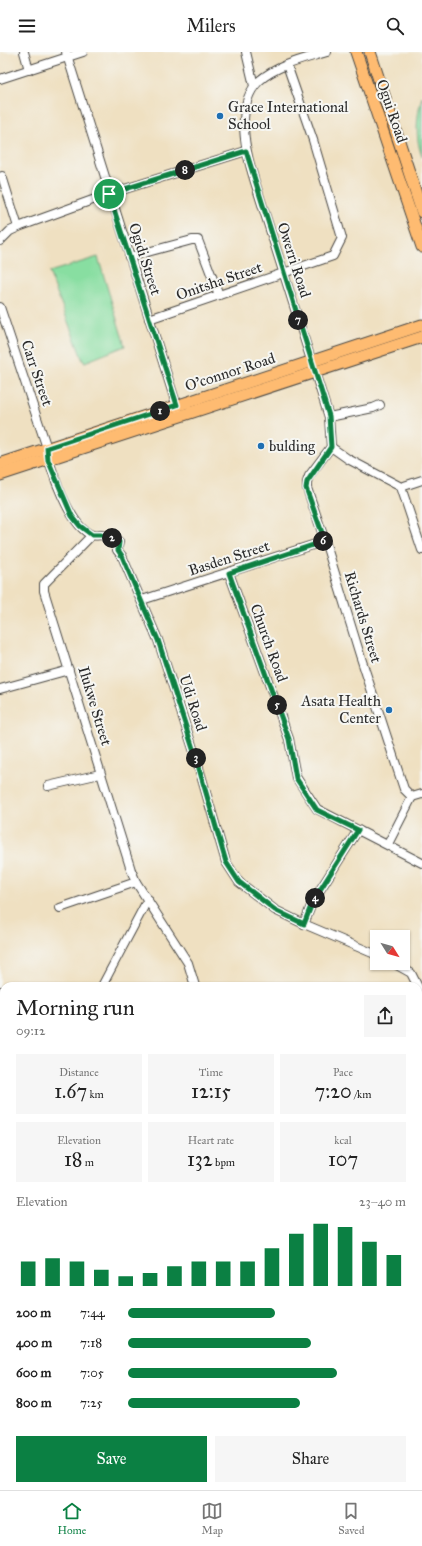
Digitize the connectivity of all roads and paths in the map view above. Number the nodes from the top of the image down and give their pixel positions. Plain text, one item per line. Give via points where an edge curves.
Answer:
1 (24, 52) edge
2 (84, 52) edge
3 (246, 52) edge
4 (327, 52) edge
5 (356, 52) edge
6 (370, 52) edge
7 (67, 55) edge
8 (287, 65) junction
9 (29, 70) junction
10 (0, 79) edge
11 (254, 86) junction
12 (246, 151) junction
13 (2, 176) dead end
14 (109, 194) junction
15 (422, 212) edge
16 (18, 228) junction
17 (0, 241) edge
18 (422, 247) edge
19 (129, 257) junction
20 (284, 274) junction
21 (219, 296) junction
22 (0, 307) edge
23 (149, 320) junction
24 (422, 325) edge
25 (422, 337) edge
26 (312, 361) junction
27 (315, 372) junction
28 (177, 405) junction
29 (380, 405) dead end
30 (180, 416) junction
31 (329, 416) junction
32 (331, 447) junction
33 (47, 448) junction
34 (48, 460) junction
35 (0, 464) edge
36 (0, 476) edge
37 (422, 480) edge
38 (401, 487) junction
39 (92, 535) junction
40 (325, 541) junction
41 (422, 550) edge
42 (229, 573) junction
43 (142, 600) junction
44 (69, 670) junction
45 (0, 689) edge
46 (100, 774) junction
47 (48, 786) dead end
48 (422, 794) edge
49 (412, 797) junction
50 (358, 830) junction
51 (388, 844) junction
52 (422, 863) edge
53 (136, 882) junction
54 (148, 899) junction
55 (60, 908) dead end
56 (304, 924) junction
57 (370, 952) edge
58 (407, 970) edge
59 (104, 982) edge
60 (194, 982) edge
61 (416, 982) edge

1 - 9 street
2 - 7 street
3 - 11 street
4 - 8 street
5 - 18 main road, Ogui Road
6 - 15 main road, Ogui Road
7 - 9 street
7 - 14 street, Ogidi Street
8 - 11 street
8 - 20 street, Onitsha Street via 313,140 342,238 333,256
9 - 10 street
11 - 12 street, Owerri Road via 244,120
12 - 14 street
12 - 20 street, Owerri Road
13 - 16 street
14 - 16 street
14 - 19 street, Ogidi Street
16 - 17 street via 10,231
19 - 21 street via 198,240
19 - 23 street, Ogidi Street
20 - 21 street, Onitsha Street
20 - 26 street, Owerri Road
21 - 23 street, Onitsha Street
22 - 33 street, Carr Street
23 - 28 street, Ogidi Street
24 - 26 main road, O'connor Road
25 - 27 main road, O'connor Road
26 - 27 street, Owerri Road
26 - 28 main road, O'connor Road
27 - 30 main road, O'connor Road
27 - 31 street, Owerri Road
28 - 30 street, Ogidi Street
28 - 33 main road, O'connor Road
29 - 31 street
30 - 34 main road, O'connor Road
31 - 32 street, Owerri Road
32 - 38 street
32 - 40 street, Richards Street via 307,482 306,488
33 - 34 street, Carr Street
33 - 35 main road, O'connor Road
34 - 36 main road, O'connor Road
34 - 39 street, Udi Road via 72,516
37 - 38 street
38 - 41 street
39 - 43 street, Udi Road via 101,535 119,542 118,550
39 - 44 street, Ilukwe Street via 44,584
40 - 42 street, Basden Street
40 - 49 street, Richards Street via 404,789
42 - 43 street, Basden Street
42 - 50 street, Church Road via 289,739 296,778 317,810
43 - 56 street, Udi Road via 158,640 196,758 226,862 239,882 275,910
44 - 45 street
44 - 46 street, Ilukwe Street
46 - 47 street
46 - 53 street, Ilukwe Street
48 - 49 street
49 - 51 street
50 - 51 street
50 - 56 street via 313,901
51 - 52 street
53 - 54 street, Ilukwe Street
53 - 55 street
54 - 59 street
54 - 60 street, Ilukwe Street via 188,963
56 - 57 street, Udi Road
58 - 61 street

